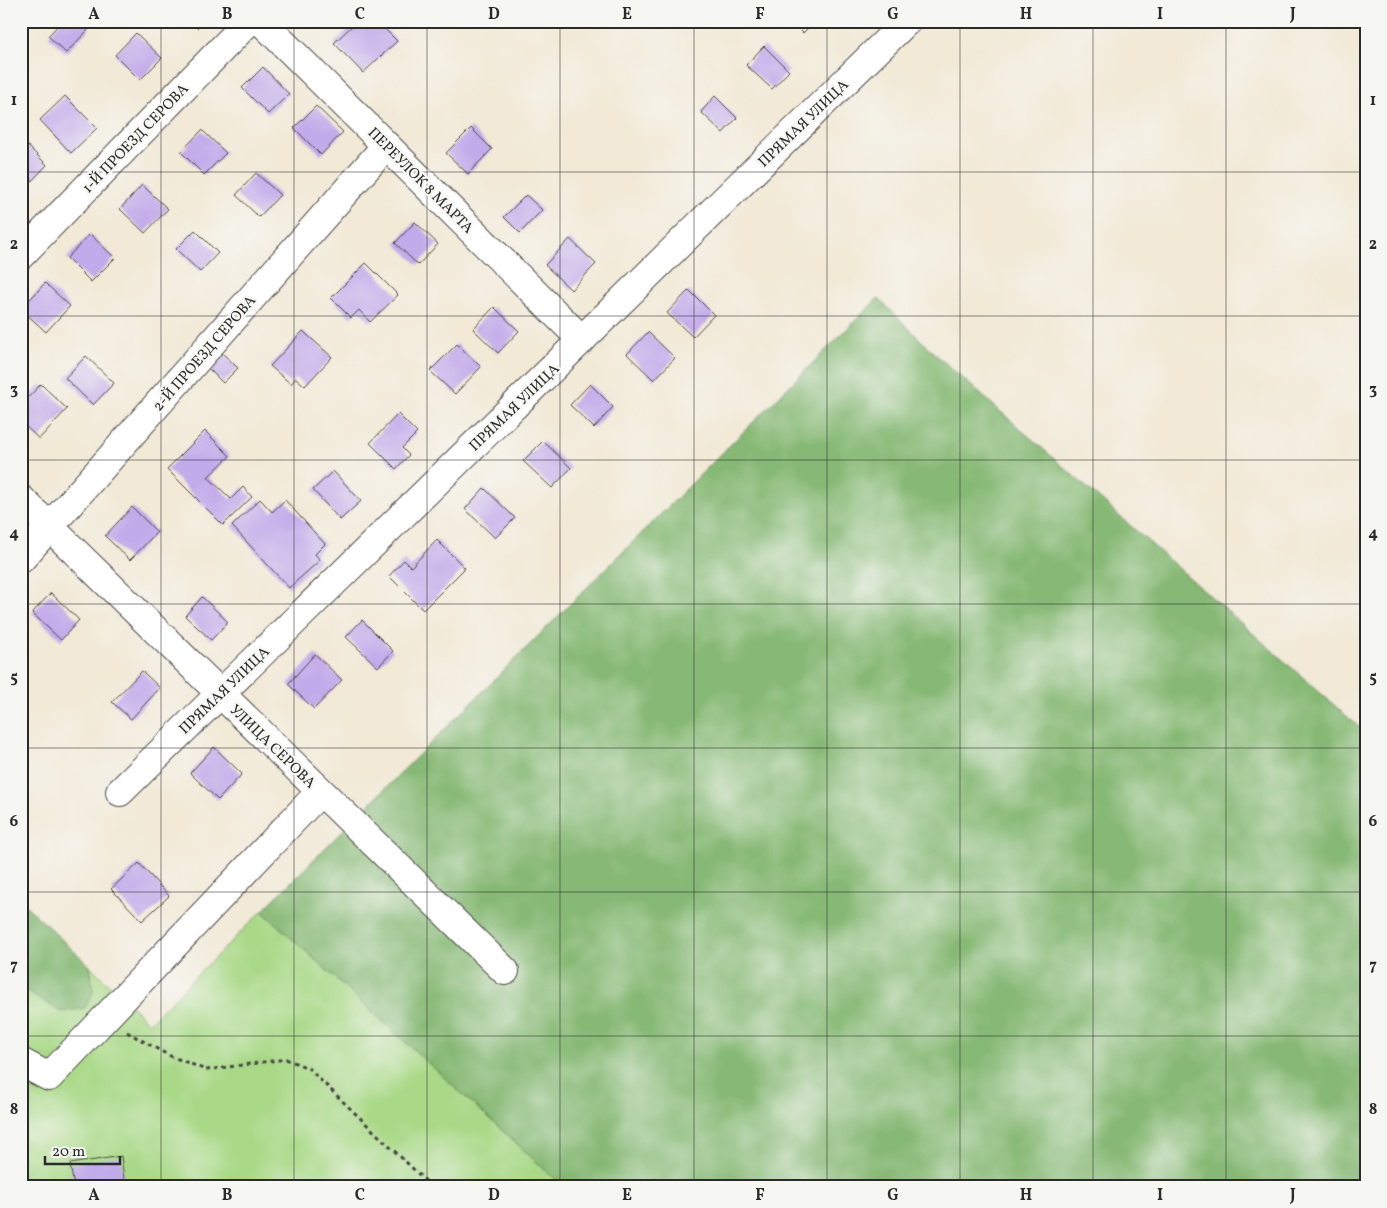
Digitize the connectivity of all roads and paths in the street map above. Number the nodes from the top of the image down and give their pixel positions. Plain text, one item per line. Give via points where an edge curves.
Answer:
1 (249, 21) edge
2 (261, 21) edge
3 (907, 21) edge
4 (386, 146) junction
5 (21, 255) edge
6 (582, 340) junction
7 (21, 499) edge
8 (52, 528) junction
9 (21, 559) edge
10 (220, 694) junction
11 (120, 792) dead end
12 (320, 792) junction
13 (505, 971) dead end
14 (107, 1016) junction
15 (21, 1062) edge
16 (432, 1187) edge

1 - 5 street, 1-Й ПРОЕЗД СЕРОВА
2 - 4 street, ПЕРЕУЛОК 8 МАРТА
3 - 6 street, ПРЯМАЯ УЛИЦА
4 - 6 street, ПЕРЕУЛОК 8 МАРТА
4 - 8 street, 2-Й ПРОЕЗД СЕРОВА
6 - 10 street, ПРЯМАЯ УЛИЦА
7 - 8 street, УЛИЦА СЕРОВА
8 - 9 street, 2-Й ПРОЕЗД СЕРОВА
8 - 10 street, УЛИЦА СЕРОВА
10 - 11 street, ПРЯМАЯ УЛИЦА
10 - 12 street, УЛИЦА СЕРОВА
12 - 13 street, УЛИЦА СЕРОВА
12 - 14 street
14 - 15 street via 49,1076
14 - 16 path via 133,1037 206,1070 286,1059 308,1068

